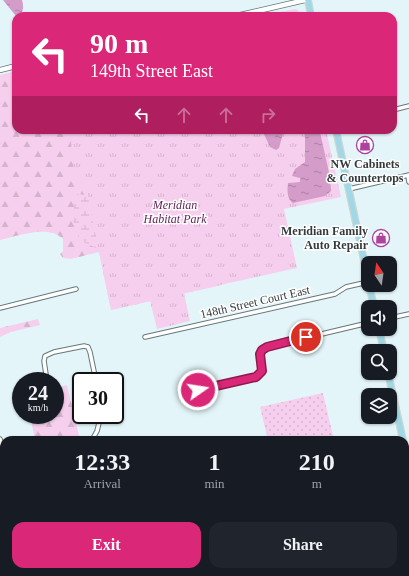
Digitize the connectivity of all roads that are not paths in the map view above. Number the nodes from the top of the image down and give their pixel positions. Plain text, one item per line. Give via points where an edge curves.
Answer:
1 (306, 0) edge
2 (254, 12) edge
3 (310, 12) edge
4 (12, 67) edge
5 (0, 70) edge
6 (409, 106) edge
7 (397, 109) edge
8 (337, 134) edge
9 (408, 175) edge
10 (409, 182) edge
11 (349, 189) junction
12 (363, 256) edge
13 (361, 284) edge
14 (76, 289) dead end
15 (0, 308) edge
16 (409, 314) edge
17 (397, 317) edge
18 (361, 325) edge
19 (145, 337) dead end
20 (46, 372) edge
21 (94, 372) edge
22 (390, 380) edge
23 (198, 390) dead end
24 (99, 424) edge
25 (94, 436) edge
26 (402, 436) edge

1 - 2 street
1 - 3 main road
4 - 5 street
6 - 7 street
8 - 11 main road
9 - 10 street
9 - 11 street
11 - 12 main road
13 - 19 street, 148th Street Court East via 346,287 335,294
14 - 15 street
16 - 17 street
18 - 23 street via 267,347 260,354 262,368 256,377
20 - 21 street via 45,356 84,346 88,347 90,352
22 - 26 main road
24 - 25 street

